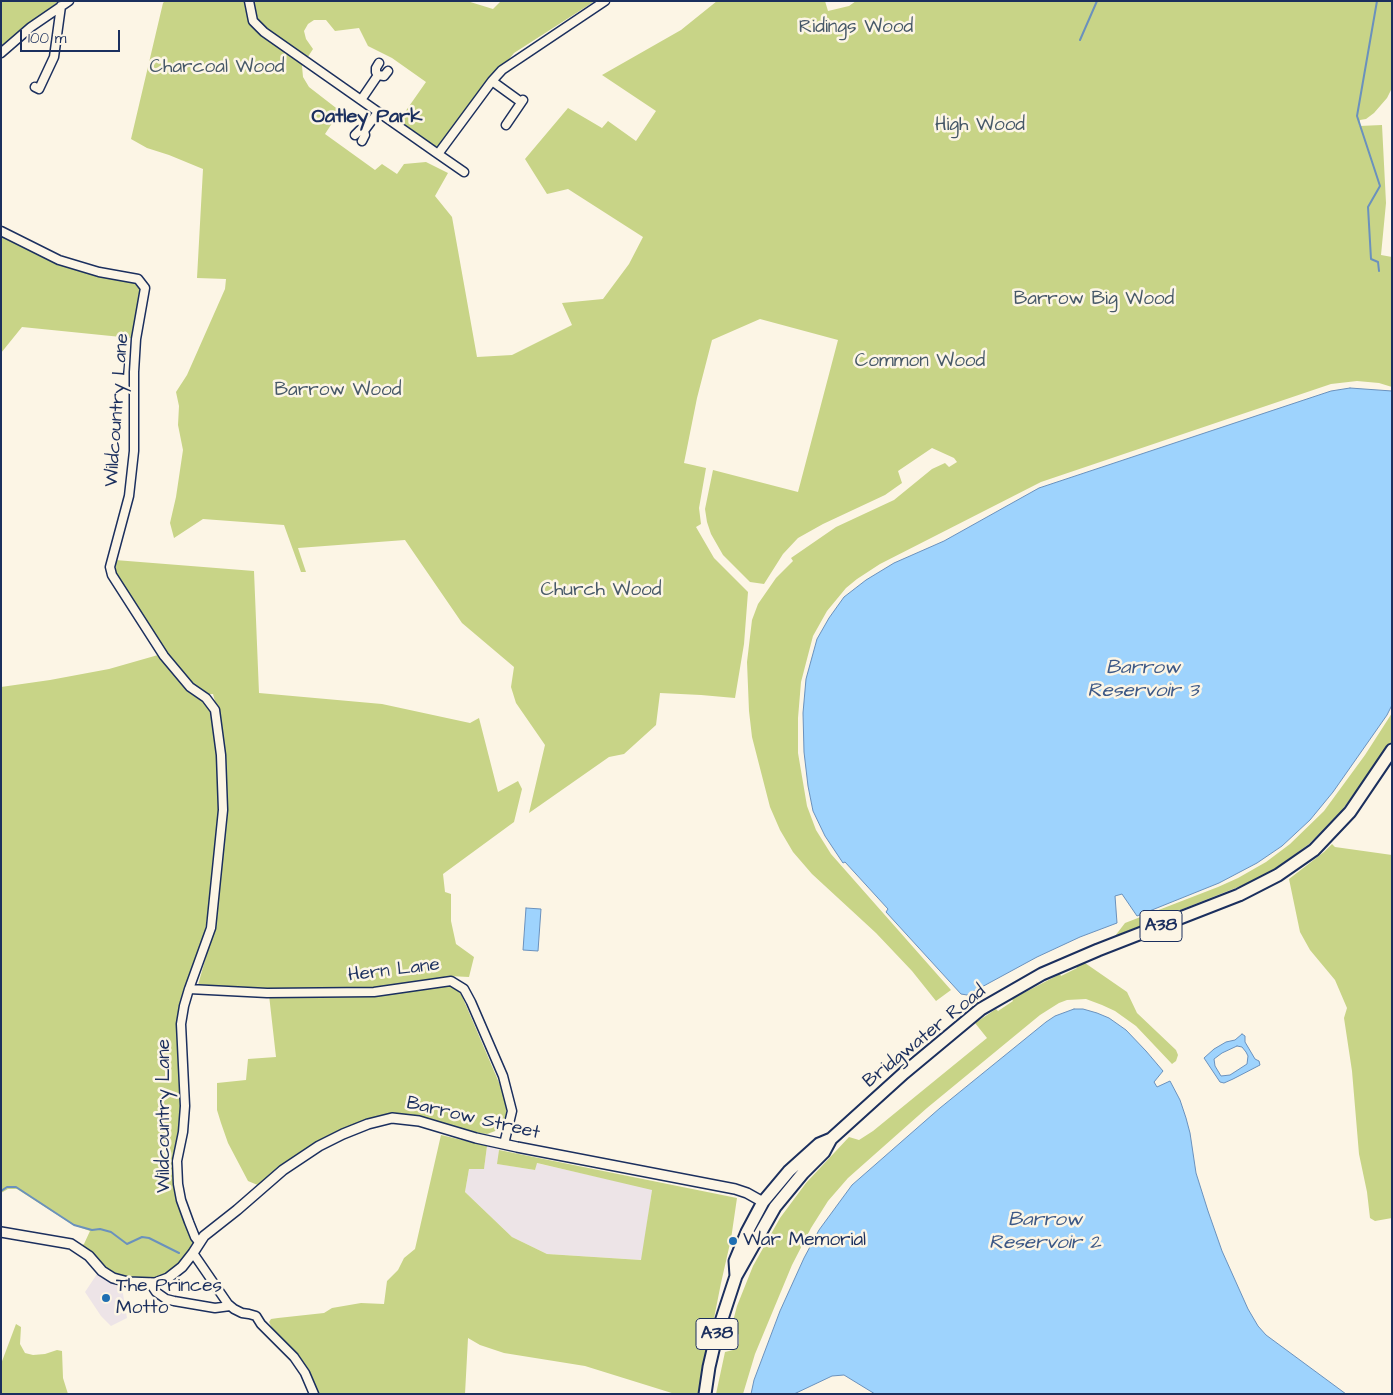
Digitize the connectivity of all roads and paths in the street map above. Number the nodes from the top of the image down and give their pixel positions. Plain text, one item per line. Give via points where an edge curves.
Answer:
1 (69, 1) edge
2 (249, 1) edge
3 (605, 1) edge
4 (61, 6) junction
5 (1, 53) edge
6 (379, 63) dead end
7 (388, 71) dead end
8 (378, 76) junction
9 (492, 81) junction
10 (35, 88) dead end
11 (361, 100) junction
12 (378, 112) junction
13 (506, 125) dead end
14 (364, 132) junction
15 (354, 135) dead end
16 (362, 141) dead end
17 (438, 154) junction
18 (464, 172) dead end
19 (1, 232) edge
20 (1392, 750) edge
21 (189, 989) junction
22 (831, 1140) junction
23 (504, 1144) junction
24 (791, 1187) junction
25 (763, 1202) junction
26 (768, 1218) junction
27 (1, 1232) edge
28 (199, 1242) junction
29 (193, 1253) junction
30 (744, 1264) junction
31 (736, 1276) junction
32 (150, 1283) junction
33 (230, 1306) junction
34 (314, 1394) edge
35 (705, 1394) edge

1 - 4 street
2 - 11 street via 253,21 264,32
3 - 9 street via 516,60
4 - 5 street
4 - 10 street via 54,57 38,89
6 - 8 street via 376,68
7 - 8 street via 384,76
8 - 11 street
9 - 13 street via 522,100
9 - 17 street
11 - 12 street
12 - 14 street
12 - 17 street
14 - 15 street via 360,130
14 - 16 street
17 - 18 street
19 - 21 street, Wildcountry Lane via 59,260 138,279 145,288 134,363 134,451 129,496 110,567 164,656 215,710 221,755 222,810 210,928
20 - 22 highway, Bridgwater Road / A38 via 1350,812 1314,850 1278,875 1239,895 1042,974 981,1009
21 - 23 street, Hern Lane via 267,993 374,992 451,981 464,989 503,1076 512,1111
21 - 28 street, Wildcountry Lane via 182,1024 185,1106 178,1184 194,1237
22 - 24 highway, Bridgwater Road / A38
22 - 25 highway, Bridgwater Road / A38 via 819,1144
23 - 25 main road, Barrow Street via 735,1189
23 - 28 main road, Barrow Street via 402,1118 368,1124 328,1141 289,1166
24 - 25 highway via 774,1202
24 - 26 highway, Bridgwater Road / A38
24 - 30 highway via 788,1198
25 - 26 highway
25 - 31 highway, Bridgwater Road / A38 via 735,1261
26 - 30 highway, Bridgwater Road / A38
27 - 32 main road, Barrow Street via 71,1244 113,1278
28 - 29 main road, Barrow Street
29 - 32 main road, Barrow Street via 168,1278
29 - 33 street
30 - 31 highway, Bridgwater Road / A38
31 - 35 highway, Bridgwater Road / A38 via 716,1337
32 - 33 street via 166,1299 215,1308
33 - 34 street via 256,1316 305,1372

